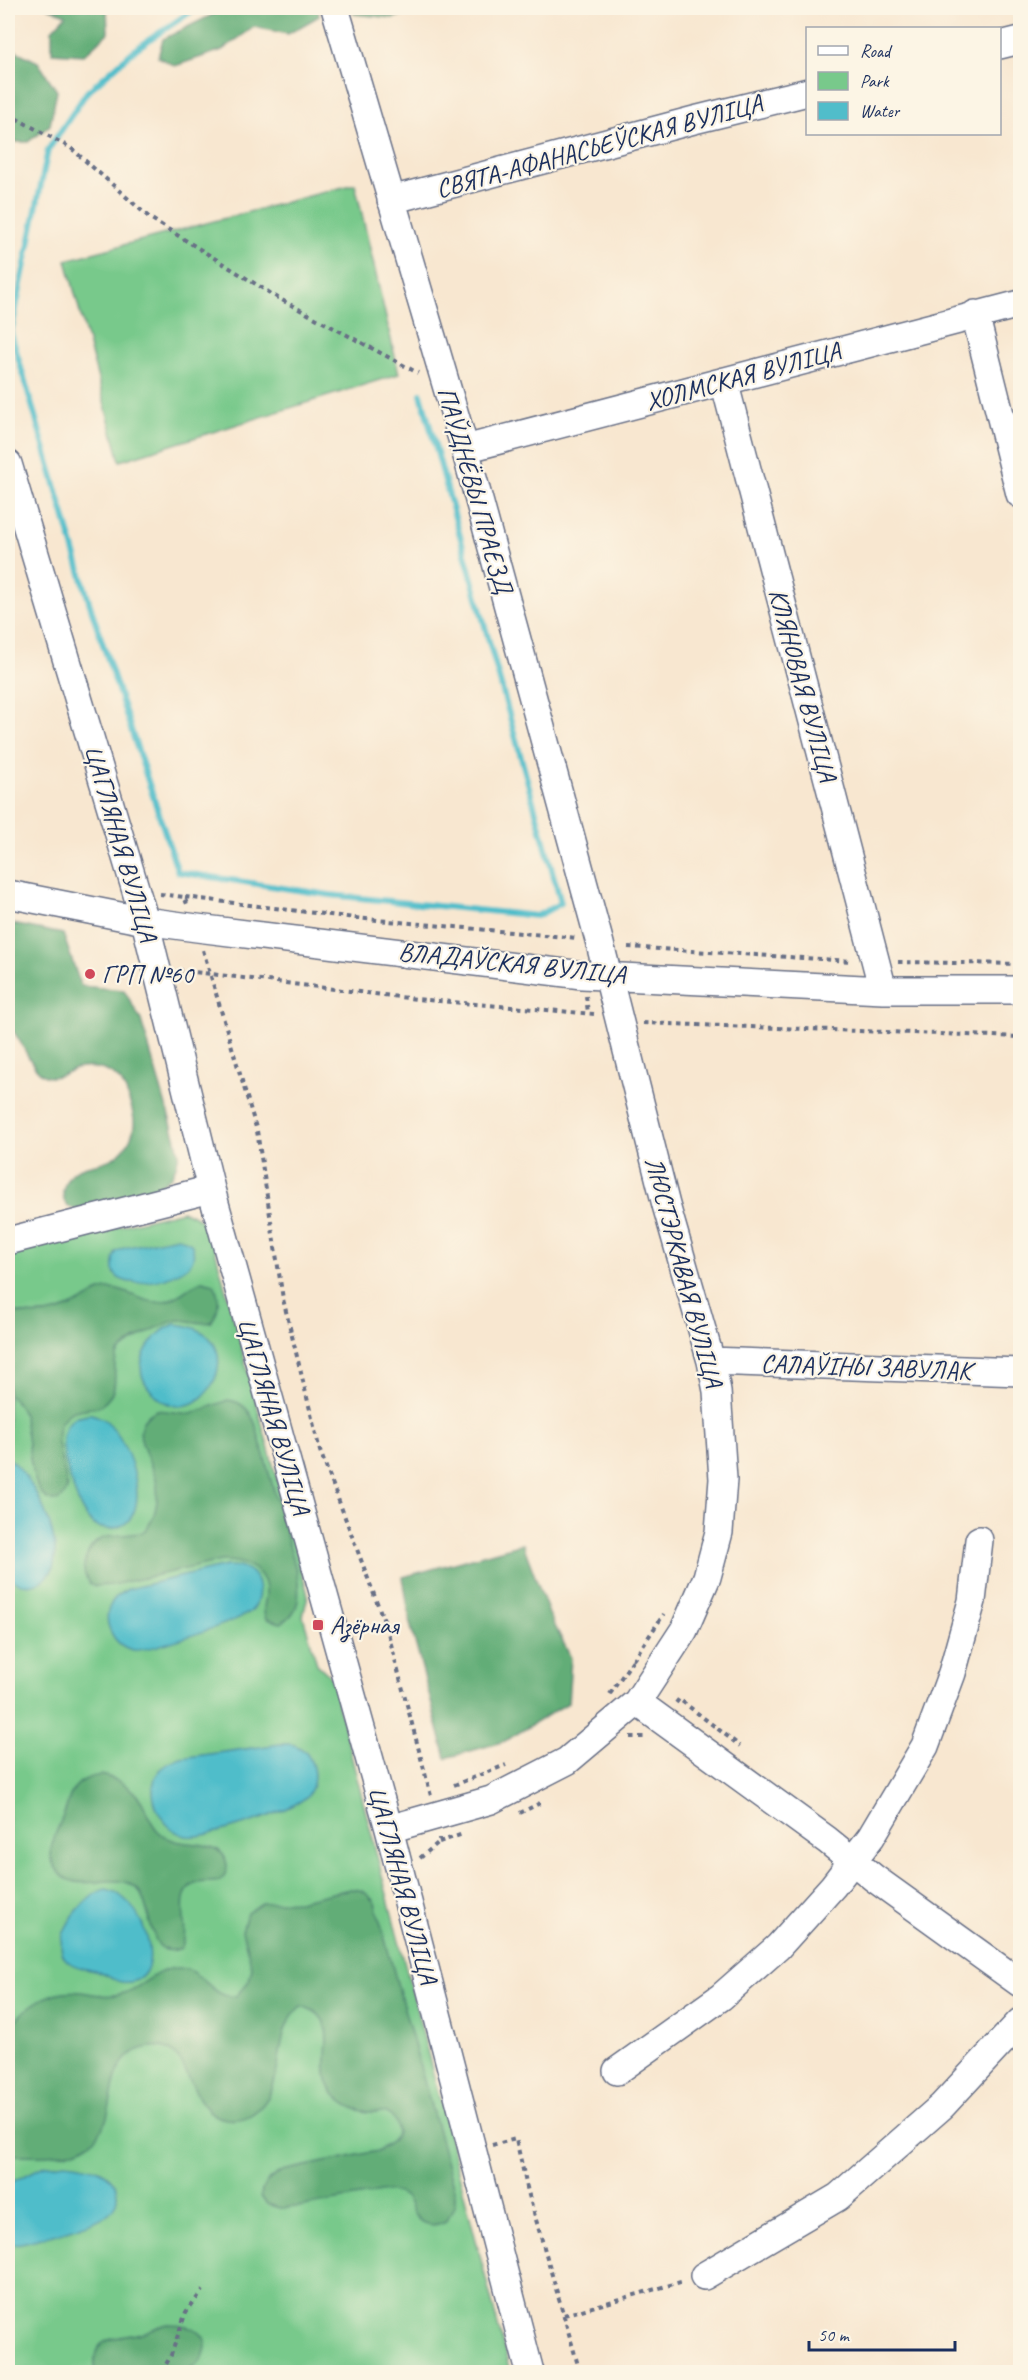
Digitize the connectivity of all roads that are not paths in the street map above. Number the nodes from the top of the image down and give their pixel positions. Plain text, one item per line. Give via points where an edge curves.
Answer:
1 (335, 8) edge
2 (1020, 40) edge
3 (1001, 45) edge
4 (806, 92) edge
5 (391, 200) junction
6 (1020, 304) edge
7 (975, 314) junction
8 (724, 381) junction
9 (465, 449) junction
10 (8, 464) edge
11 (1020, 494) edge
12 (18, 532) edge
13 (8, 894) edge
14 (145, 921) junction
15 (608, 975) junction
16 (883, 990) junction
17 (1020, 990) edge
18 (211, 1189) junction
19 (8, 1241) edge
20 (711, 1361) junction
21 (1020, 1372) edge
22 (979, 1540) dead end
23 (637, 1702) junction
24 (389, 1830) junction
25 (853, 1862) junction
26 (1020, 1983) edge
27 (1020, 2022) edge
28 (617, 2071) dead end
29 (704, 2276) road end
30 (530, 2373) edge

1 - 5 street, ПАЎДНЁВЫ ПРАЕЗД
2 - 3 street
4 - 5 street, СВЯТА-АФАНАСЬЕЎСКАЯ ВУЛІЦА
5 - 9 street, ПАЎДНЁВЫ ПРАЕЗД
6 - 7 street, ХОЛМСКАЯ ВУЛІЦА
7 - 8 street, ХОЛМСКАЯ ВУЛІЦА
7 - 11 street
8 - 9 street, ХОЛМСКАЯ ВУЛІЦА
8 - 16 street, КЛЯНОВАЯ ВУЛІЦА
9 - 15 street, ПАЎДНЁВЫ ПРАЕЗД
10 - 12 street, ЦАГЛЯНАЯ ВУЛІЦА
12 - 14 street, ЦАГЛЯНАЯ ВУЛІЦА
13 - 14 street, ВЛАДАЎСКАЯ ВУЛІЦА
14 - 15 street, ВЛАДАЎСКАЯ ВУЛІЦА via 582,975
14 - 18 street, ЦАГЛЯНАЯ ВУЛІЦА
15 - 16 street, ВЛАДАЎСКАЯ ВУЛІЦА
15 - 20 street, ЛЮСТЭРКАВАЯ ВУЛІЦА via 633,1018 666,1205
16 - 17 street, ВЛАДАЎСКАЯ ВУЛІЦА
18 - 19 street
18 - 24 street, ЦАГЛЯНАЯ ВУЛІЦА
20 - 21 street, САЛАЎІНЫ ЗАВУЛАК
20 - 23 street, ЛЮСТЭРКАВАЯ ВУЛІЦА via 723,1479 719,1532 707,1577 684,1630
22 - 25 street via 972,1601 952,1673 925,1746
23 - 24 street, ЛЮСТЭРКАВАЯ ВУЛІЦА via 567,1761 491,1800
23 - 25 street via 827,1839
24 - 30 street, ЦАГЛЯНАЯ ВУЛІЦА
25 - 26 street
25 - 28 street via 778,1947 721,1997
27 - 29 street via 942,2106 838,2197

